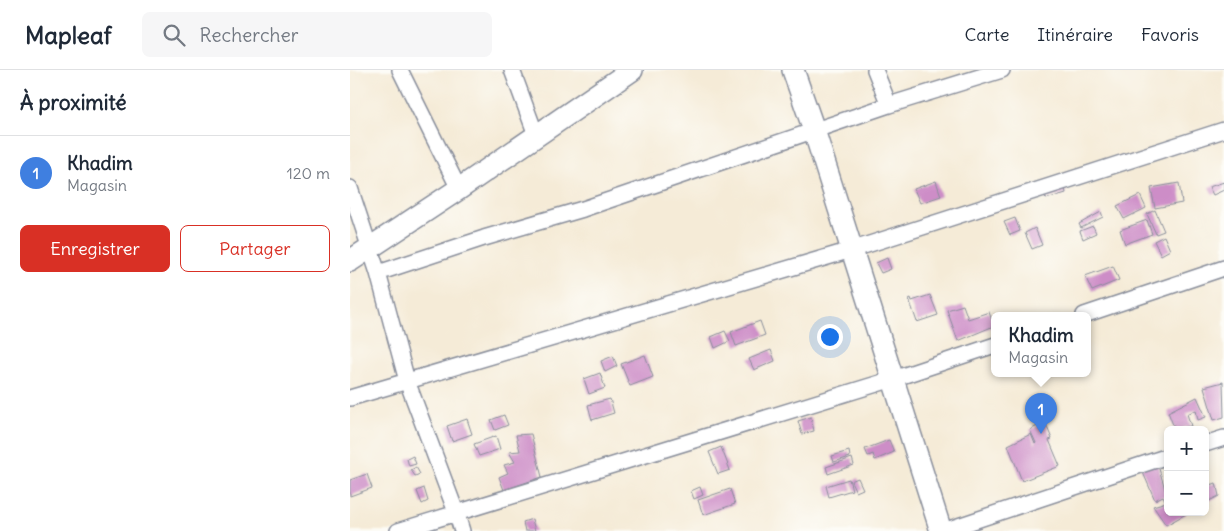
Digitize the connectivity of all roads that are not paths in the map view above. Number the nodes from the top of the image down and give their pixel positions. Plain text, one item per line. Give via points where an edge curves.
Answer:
1 (400, 70) edge
2 (512, 70) edge
3 (632, 70) edge
4 (793, 70) edge
5 (875, 70) edge
6 (1001, 70) edge
7 (889, 105) junction
8 (814, 130) junction
9 (1224, 130) edge
10 (536, 136) junction
11 (350, 188) edge
12 (459, 189) junction
13 (370, 247) junction
14 (851, 250) junction
15 (350, 261) edge
16 (1224, 268) edge
17 (378, 273) junction
18 (1091, 313) edge
19 (991, 346) edge
20 (893, 379) junction
21 (407, 381) junction
22 (350, 398) edge
23 (1224, 438) edge
24 (1209, 443) edge
25 (1164, 457) edge
26 (456, 512) junction
27 (398, 531) edge
28 (462, 531) edge
29 (942, 531) edge

1 - 12 street
2 - 10 street
3 - 10 main road
4 - 8 main road
5 - 7 street
6 - 7 street
7 - 8 street
8 - 14 main road
8 - 17 street via 583,209
9 - 14 street
10 - 12 main road
11 - 13 street
12 - 13 main road
13 - 15 main road
13 - 17 street
14 - 20 main road
14 - 21 street
16 - 18 street
17 - 21 street
19 - 20 street
20 - 26 street
20 - 29 main road
21 - 22 street
21 - 26 street
23 - 24 street
25 - 29 street
26 - 27 street
26 - 28 street

